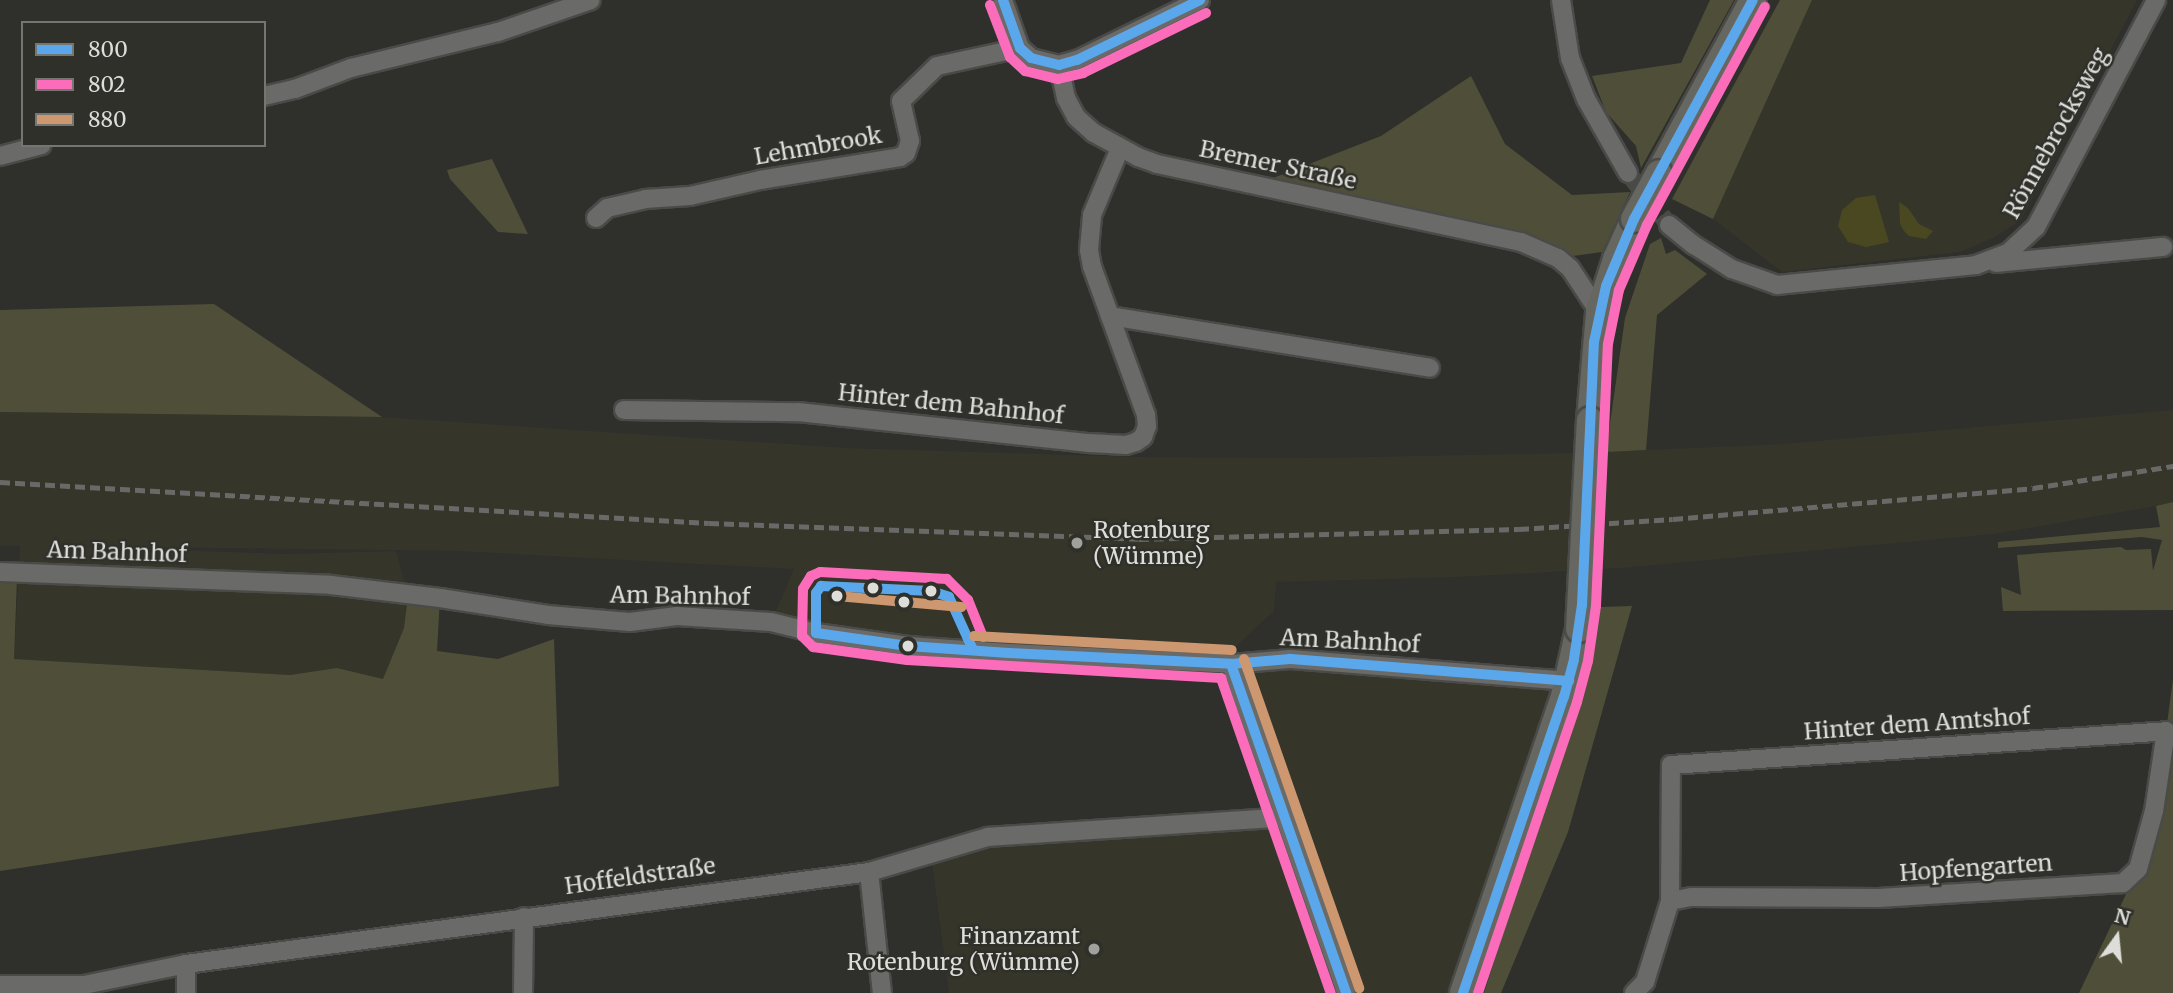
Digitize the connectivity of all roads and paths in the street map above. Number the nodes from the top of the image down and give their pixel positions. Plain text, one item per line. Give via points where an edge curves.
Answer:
1 (591, 0) edge
2 (1003, 0) edge
3 (1200, 0) edge
4 (1561, 0) edge
5 (1753, 0) edge
6 (2156, 0) edge
7 (1020, 48) junction
8 (1059, 65) junction
9 (266, 95) edge
10 (34, 147) edge
11 (1120, 148) junction
12 (0, 156) edge
13 (1628, 173) tunnel mouth
14 (596, 218) dead end
15 (1669, 225) tunnel mouth
16 (2163, 247) dead end
17 (1976, 265) junction
18 (1599, 313) junction
19 (1110, 316) junction
20 (1430, 368) dead end
21 (624, 410) dead end
22 (0, 572) edge
23 (1231, 664) junction
24 (1569, 681) junction
25 (2166, 731) joint
26 (1287, 817) junction
27 (869, 872) junction
28 (1670, 901) junction
29 (524, 917) junction
30 (186, 964) junction
31 (0, 985) edge
32 (186, 993) edge
33 (523, 993) edge
34 (882, 993) edge
35 (1346, 993) edge
36 (1463, 993) edge
37 (1634, 993) edge

1 - 9 street via 498,32 351,68
2 - 7 street
3 - 8 street
4 - 13 street via 1570,58 1586,99
5 - 18 main road, bridge via 1634,219
6 - 17 street, Rönnebrocksweg via 2036,227 2008,253
7 - 8 street via 1031,58
7 - 14 street, Lehmbrook via 937,66 901,100 910,141 900,157 690,196 645,199 607,208
8 - 11 street, Bremer Straße via 1066,98 1076,117
10 - 12 street
11 - 18 street, Bremer Straße via 1157,164 1521,242 1570,268
11 - 19 street, Hinter dem Bahnhof via 1089,233 1092,267
15 - 17 street, Rönnebrocksweg via 1732,270 1777,285
16 - 17 street, Rönnebrocksweg
18 - 24 main road, bridge via 1579,629
19 - 20 street
19 - 21 street, Hinter dem Bahnhof via 1146,415 1143,437 1126,445 798,412
22 - 23 street, Am Bahnhof via 331,585 603,620 677,616 746,620 908,646
23 - 24 street, Am Bahnhof via 1290,659
23 - 26 street
24 - 36 main road
25 - 28 street, Hopfengarten via 2154,811 2138,869 2123,883 1878,898 1691,897
25 - 28 street, Hinter dem Amtshof via 1671,765
26 - 27 street, Hoffeldstraße via 988,837
26 - 35 street
27 - 29 street, Hoffeldstraße
27 - 34 street
28 - 37 street via 1645,982
29 - 30 street, Hoffeldstraße
29 - 33 street
30 - 31 street, Hoffeldstraße via 84,985
30 - 32 street

